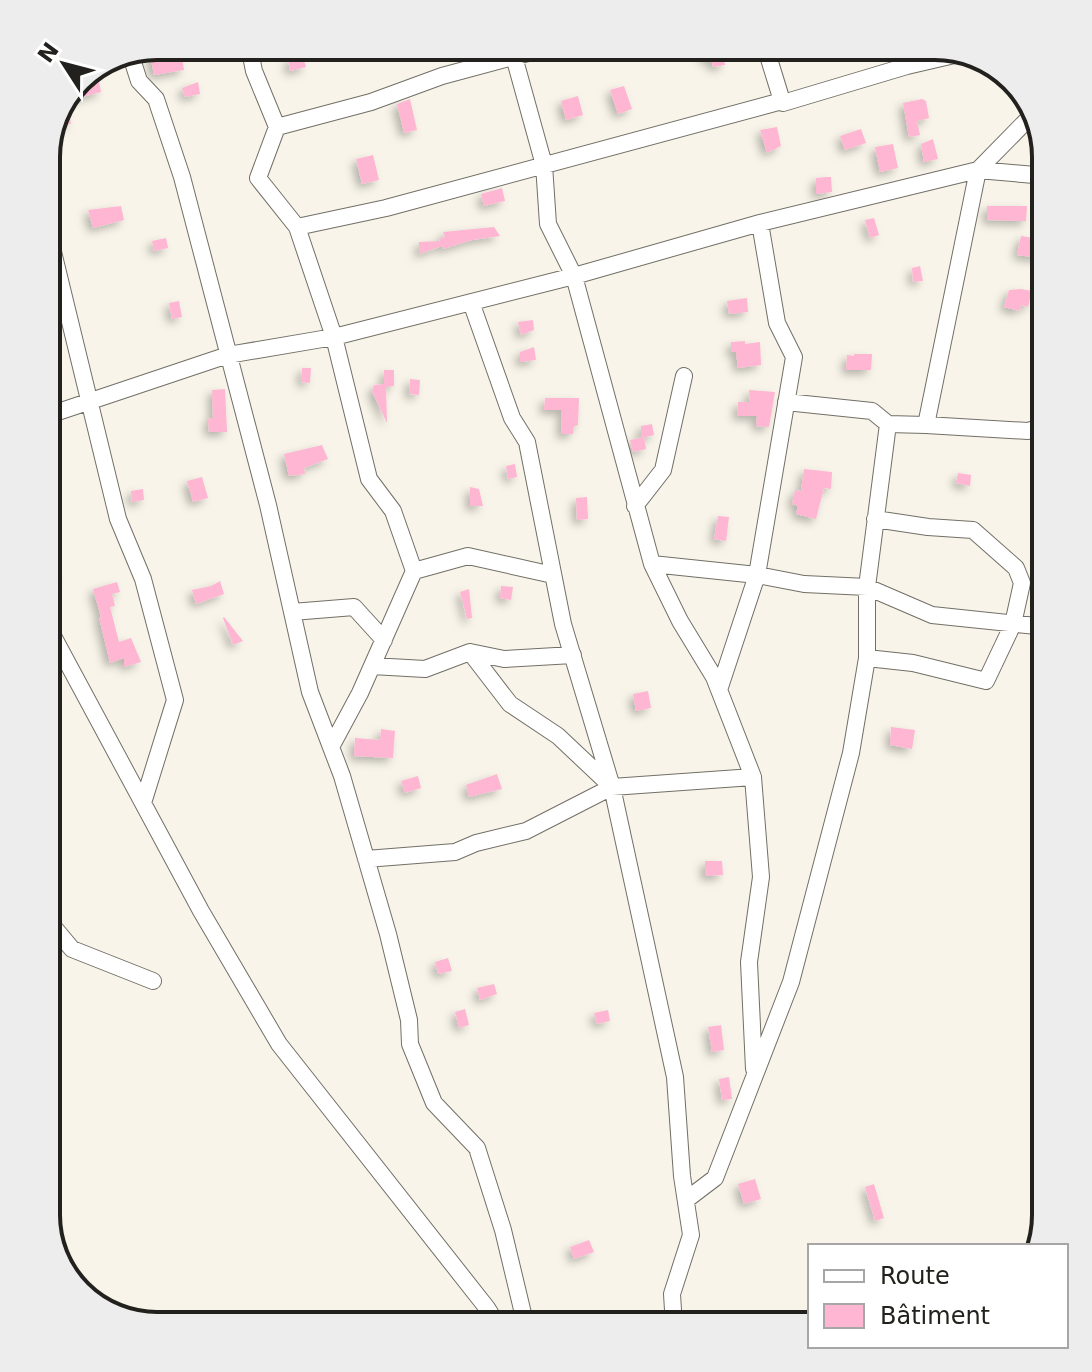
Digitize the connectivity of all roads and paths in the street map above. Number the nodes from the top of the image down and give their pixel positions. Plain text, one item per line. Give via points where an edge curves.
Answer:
1 (252, 60) edge
2 (489, 60) edge
3 (514, 60) edge
4 (769, 60) edge
5 (933, 60) edge
6 (133, 63) edge
7 (782, 101) junction
8 (1025, 122) edge
9 (277, 127) junction
10 (544, 165) junction
11 (978, 170) junction
12 (1032, 175) edge
13 (760, 223) junction
14 (297, 227) junction
15 (574, 276) junction
16 (60, 278) edge
17 (471, 302) junction
18 (334, 337) junction
19 (228, 355) junction
20 (684, 376) dead end
21 (91, 400) junction
22 (786, 402) junction
23 (60, 411) edge
24 (888, 424) junction
25 (926, 425) junction
26 (1032, 430) edge
27 (635, 506) junction
28 (875, 519) junction
29 (652, 564) junction
30 (414, 571) junction
31 (553, 575) junction
32 (757, 575) junction
33 (867, 587) junction
34 (292, 612) junction
35 (1013, 624) junction
36 (1032, 626) edge
37 (384, 640) junction
38 (60, 649) edge
39 (470, 652) junction
40 (573, 655) junction
41 (867, 658) junction
42 (372, 666) junction
43 (719, 690) junction
44 (331, 747) junction
45 (753, 777) junction
46 (612, 787) junction
47 (143, 803) junction
48 (366, 859) junction
49 (60, 935) edge
50 (153, 981) dead end
51 (754, 1074) junction
52 (686, 1200) junction
53 (489, 1312) edge
54 (523, 1312) edge
55 (673, 1312) edge

1 - 9 street
2 - 9 street via 371,102
3 - 10 street
4 - 7 street
5 - 7 street
6 - 19 street via 139,81 156,99 169,134
7 - 10 street
8 - 11 street
9 - 14 street via 258,178
10 - 14 street
10 - 15 street via 548,224
11 - 12 street
11 - 13 street
11 - 25 street
13 - 15 street
13 - 22 street via 777,323 794,357
14 - 18 street
15 - 17 street
15 - 27 street
16 - 21 street
17 - 18 street
17 - 31 street via 512,418 527,442
18 - 19 street
18 - 30 street via 369,479 393,511
19 - 21 street
19 - 34 street
20 - 27 street via 663,470
21 - 23 street
21 - 47 street via 118,519 143,579 175,700
22 - 24 street via 872,411
22 - 32 street
24 - 25 street
24 - 28 street
25 - 26 street
27 - 29 street
28 - 33 street
28 - 35 street via 973,530 1016,568 1022,583
29 - 32 street
29 - 43 street
30 - 31 street via 468,556
30 - 37 street
31 - 40 street
32 - 33 street
32 - 43 street
33 - 35 street via 932,615
33 - 41 street
34 - 37 street via 354,607
34 - 44 street via 310,692
35 - 36 street
35 - 41 street via 986,681
37 - 42 street
38 - 47 street
39 - 40 street via 504,659
39 - 42 street via 425,669
39 - 46 street via 510,704 558,736
40 - 46 street
41 - 51 street via 851,753 795,966
42 - 44 street
43 - 45 street
44 - 48 street
45 - 46 street
45 - 51 street via 761,877 749,962
46 - 48 street via 526,831 455,852
46 - 52 street via 675,1077
47 - 53 street via 279,1044
48 - 54 street via 392,948 410,1044 434,1103 477,1148
49 - 50 street via 72,949
51 - 52 street via 715,1178
52 - 55 street via 691,1235 672,1294

